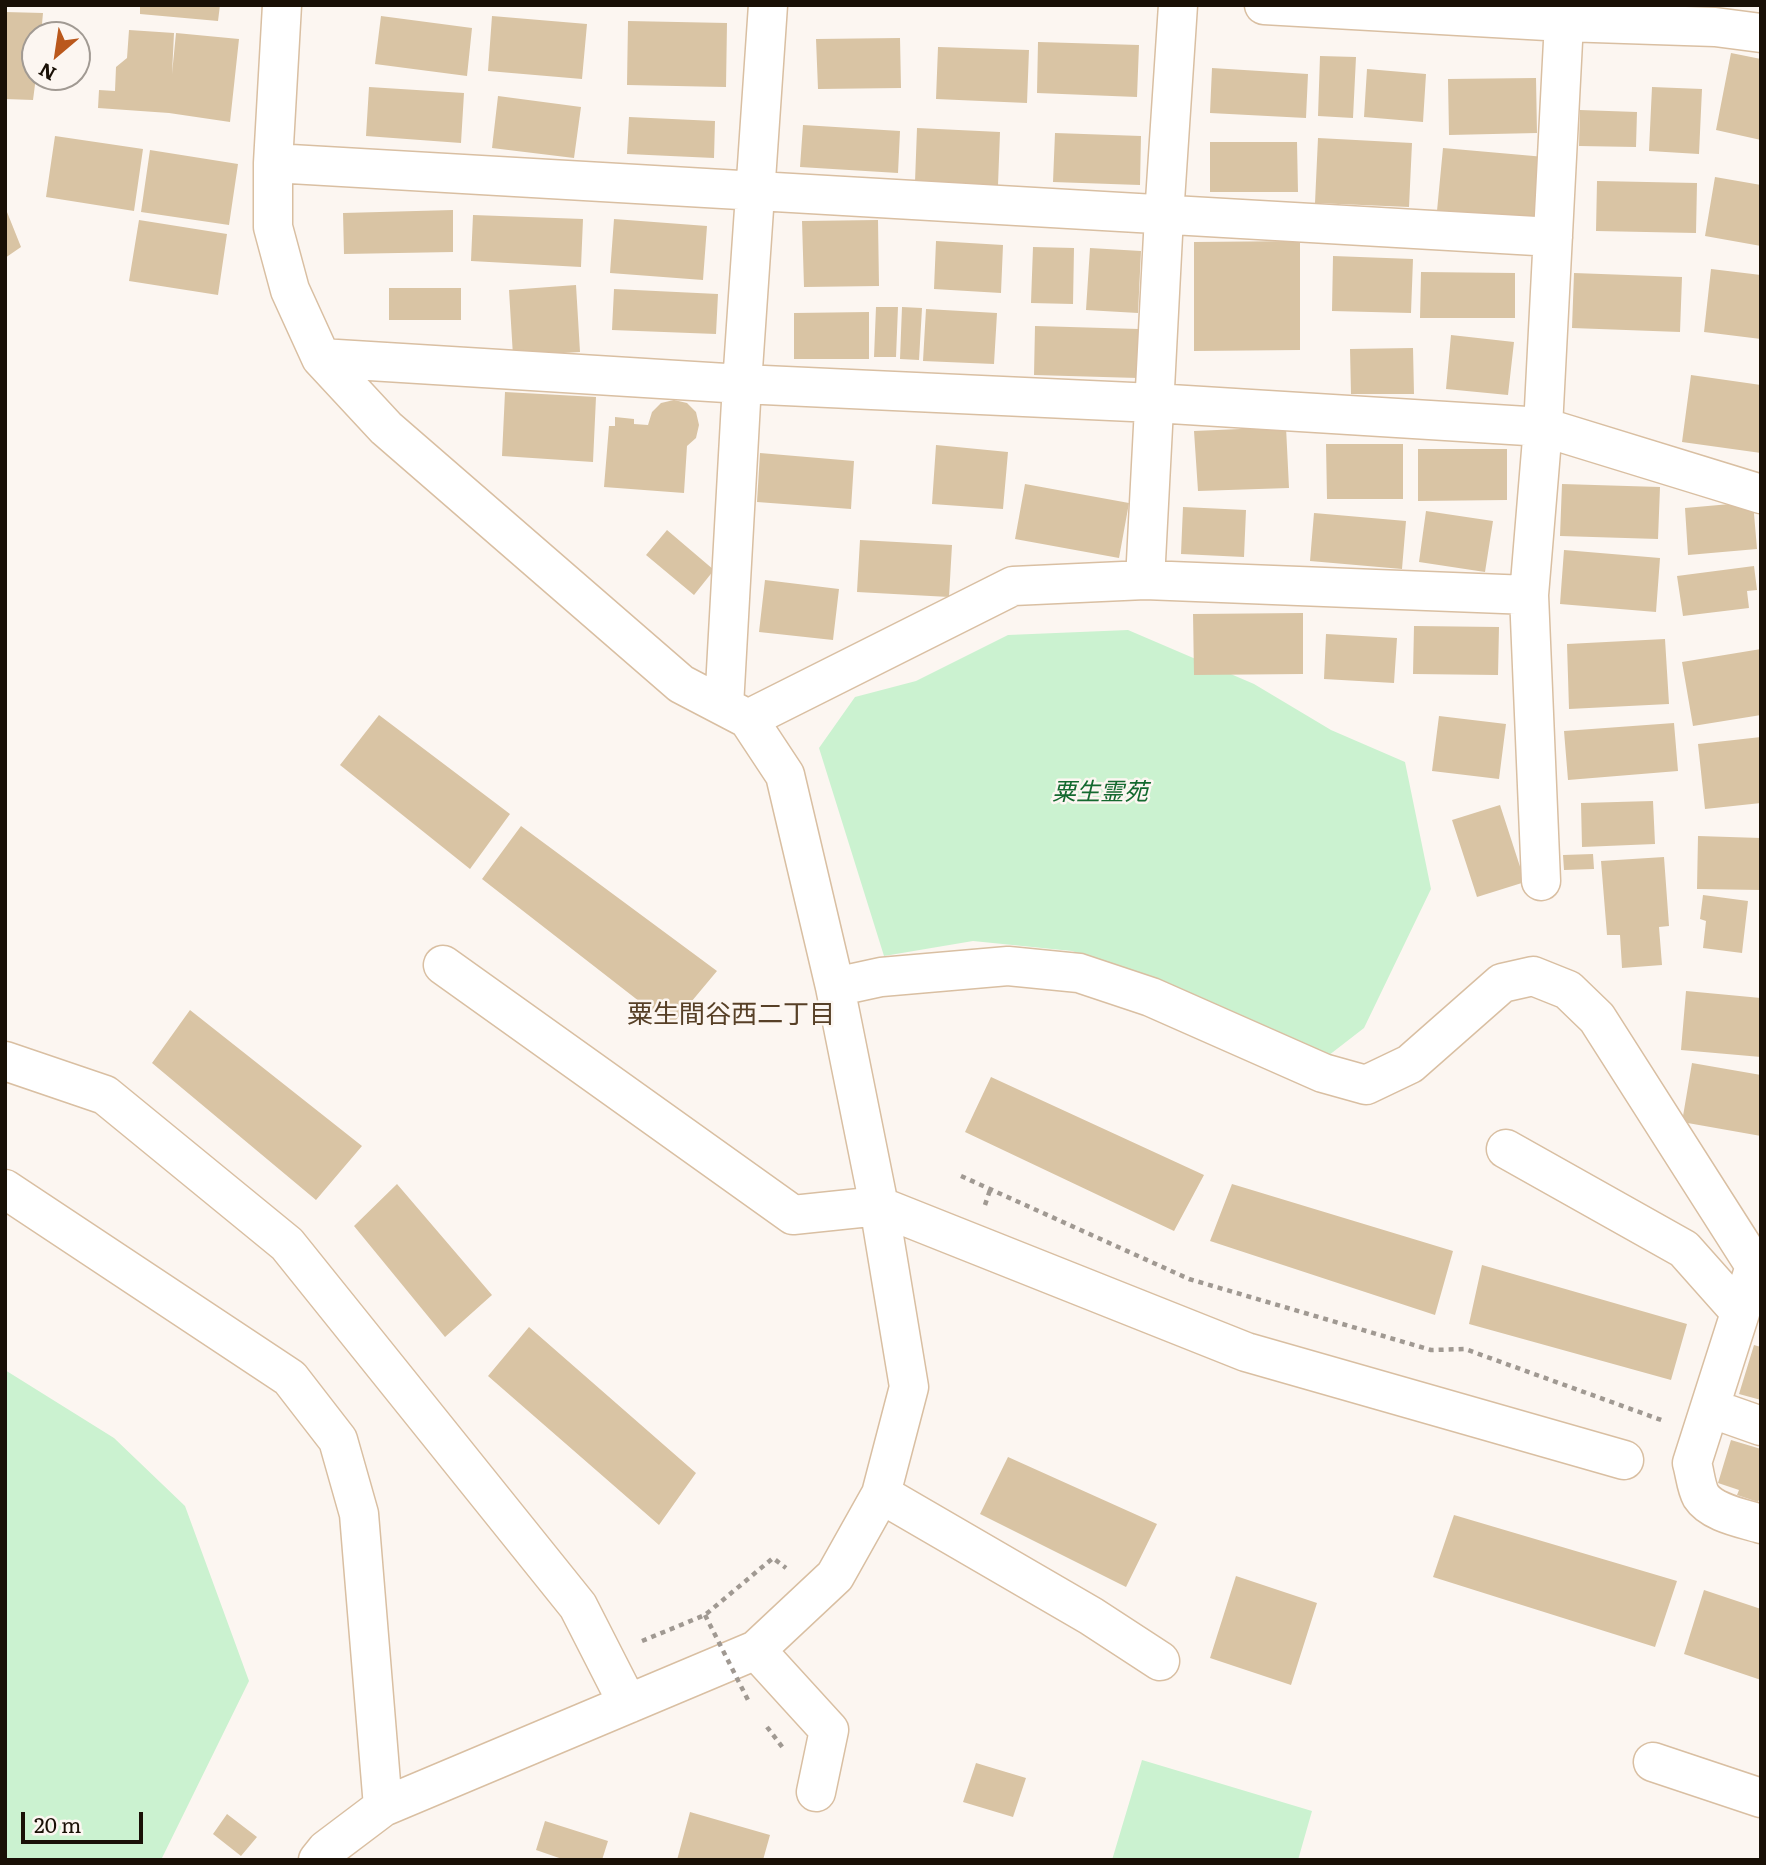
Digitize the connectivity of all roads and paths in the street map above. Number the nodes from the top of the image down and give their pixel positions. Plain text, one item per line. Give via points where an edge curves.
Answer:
1 (282, 5) edge
2 (768, 5) edge
3 (1178, 5) edge
4 (1287, 6) edge
5 (1492, 12) edge
6 (1715, 16) edge
7 (1564, 22) junction
8 (1761, 33) edge
9 (273, 163) junction
10 (755, 191) junction
11 (1164, 216) junction
12 (1553, 237) junction
13 (321, 358) junction
14 (742, 384) junction
15 (1154, 403) junction
16 (1543, 427) junction
17 (1761, 494) edge
18 (1145, 580) junction
19 (1529, 595) junction
20 (736, 713) junction
21 (1541, 881) dead end
22 (443, 965) dead end
23 (835, 987) junction
24 (5, 1061) edge
25 (1506, 1149) dead end
26 (961, 1177) dead end
27 (5, 1189) edge
28 (879, 1206) junction
29 (1740, 1312) junction
30 (1706, 1421) junction
31 (1761, 1426) edge
32 (1623, 1460) dead end
33 (881, 1494) junction
34 (1761, 1524) edge
35 (788, 1569) dead end
36 (705, 1615) junction
37 (756, 1650) junction
38 (603, 1658) junction
39 (1160, 1661) dead end
40 (750, 1703) dead end
41 (628, 1704) junction
42 (1653, 1762) dead end
43 (816, 1792) dead end
44 (1761, 1798) edge
45 (383, 1807) junction
46 (318, 1860) edge

1 - 9 street
2 - 10 street
3 - 11 street
4 - 5 street
5 - 7 street
6 - 7 street
6 - 8 street
7 - 12 street
9 - 10 street
9 - 13 street via 273,227 289,290
10 - 11 street
10 - 14 street
11 - 12 street
11 - 15 street
12 - 16 street
13 - 14 street
13 - 20 street via 386,428 681,684
14 - 15 street
14 - 20 street
15 - 16 street
15 - 18 street
16 - 17 street
16 - 19 street
18 - 19 street
18 - 20 street via 1013,586
19 - 21 street
20 - 23 street via 785,775
22 - 28 street via 793,1215
23 - 28 street
23 - 29 street via 881,977 1008,966 1079,973 1151,997 1323,1073 1366,1085 1410,1064 1502,984 1533,976 1568,990 1597,1018 1755,1266
24 - 38 street via 105,1095 287,1244 578,1606
25 - 29 street via 1684,1249
26 - 30 path via 1189,1279 1431,1350 1465,1349
27 - 45 street via 290,1378 338,1440 359,1514
28 - 32 street via 1246,1352
28 - 33 street via 909,1388
29 - 30 street
30 - 31 street
30 - 34 street via 1692,1463 1700,1495 1723,1512
33 - 37 street via 835,1576
33 - 39 street
35 - 36 path via 773,1558
36 - 38 path
36 - 40 path, bridge
37 - 41 street
37 - 43 street via 829,1730
38 - 41 street
41 - 45 street
42 - 44 street
45 - 46 street

